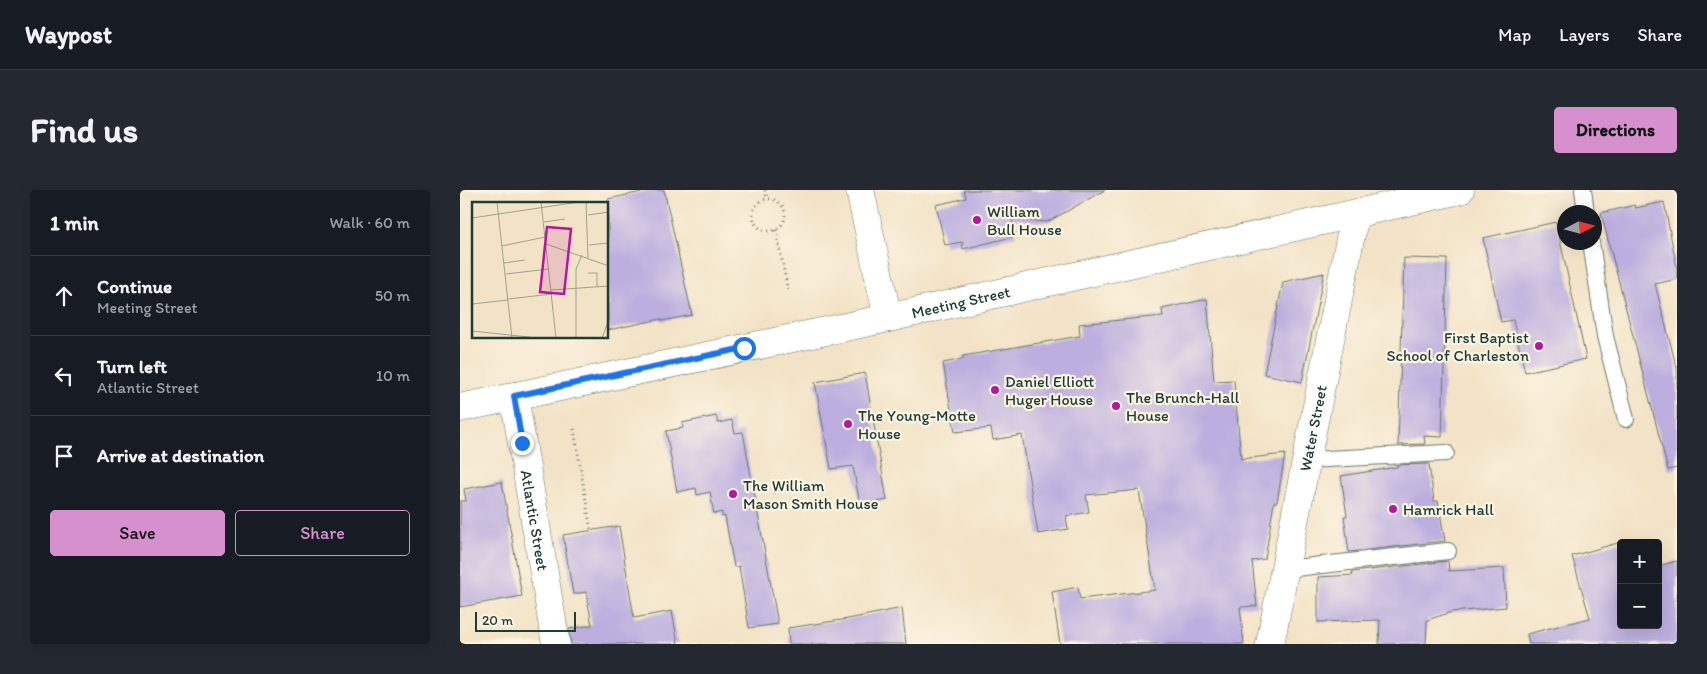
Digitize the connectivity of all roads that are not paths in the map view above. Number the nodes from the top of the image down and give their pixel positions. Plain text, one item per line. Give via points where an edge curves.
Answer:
1 (860, 190) edge
2 (1460, 190) edge
3 (1583, 190) edge
4 (1585, 205) edge
5 (1356, 214) junction
6 (1592, 250) edge
7 (888, 318) junction
8 (514, 396) junction
9 (460, 408) edge
10 (1626, 419) dead end
11 (1446, 454) dead end
12 (1307, 460) junction
13 (1448, 551) dead end
14 (1286, 568) junction
15 (556, 644) edge
16 (1270, 644) edge

1 - 7 street
2 - 5 street, Meeting Street
3 - 4 lane
5 - 7 street, Meeting Street
5 - 12 street, Water Street
6 - 10 lane via 1605,336
7 - 8 street, Meeting Street
8 - 9 street, Meeting Street
8 - 15 street, Atlantic Street
11 - 12 lane
12 - 14 street, Water Street
13 - 14 lane
14 - 16 street, Water Street

